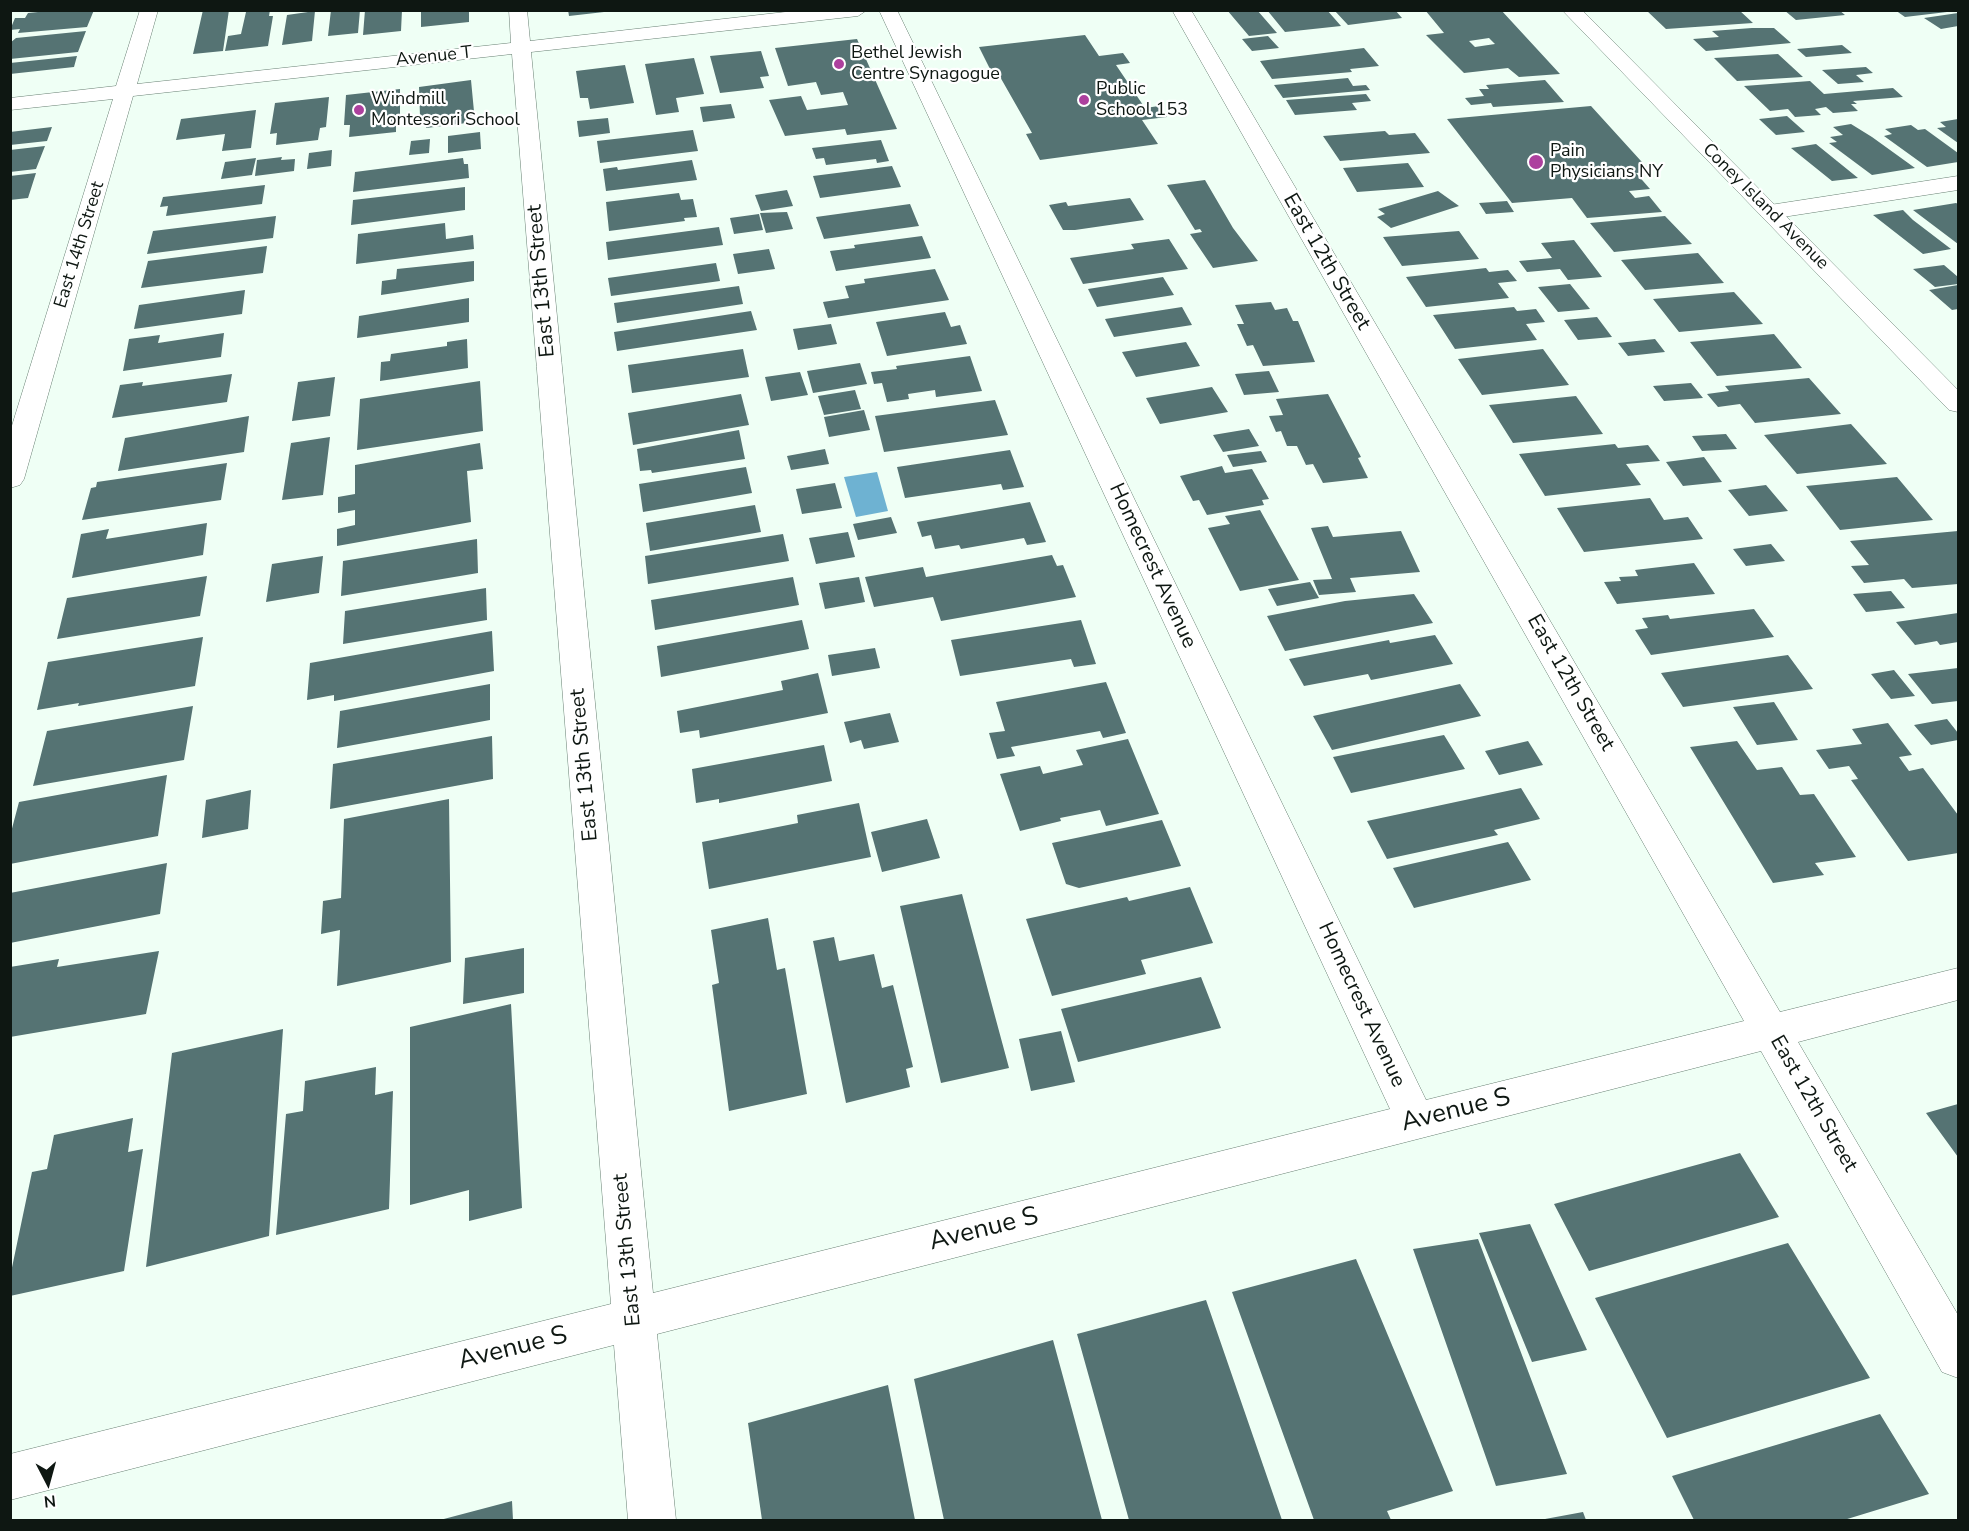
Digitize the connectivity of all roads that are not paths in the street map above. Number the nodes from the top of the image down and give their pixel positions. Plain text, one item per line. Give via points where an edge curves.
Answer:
1 (149, 10) edge
2 (518, 10) edge
3 (858, 10) edge
4 (888, 10) edge
5 (1180, 10) edge
6 (1571, 10) edge
7 (522, 47) junction
8 (125, 91) junction
9 (10, 104) edge
10 (1959, 183) edge
11 (1770, 212) junction
12 (1959, 404) edge
13 (10, 479) edge
14 (1959, 984) edge
15 (1770, 1031) junction
16 (1416, 1121) junction
17 (634, 1319) junction
18 (1959, 1356) edge
19 (10, 1477) edge
20 (652, 1521) edge

1 - 8 street, East 14th Street
2 - 7 street, East 13th Street
3 - 7 street, Avenue T
4 - 16 street, Homecrest Avenue
5 - 15 street, East 12th Street
6 - 11 street, Coney Island Avenue
7 - 8 street, Avenue T
7 - 17 street, East 13th Street
8 - 9 street, Avenue T
8 - 13 street, East 14th Street
10 - 11 street
11 - 12 street, Coney Island Avenue
14 - 15 street, Avenue S
15 - 16 street, Avenue S
15 - 18 street, East 12th Street
16 - 17 street, Avenue S
17 - 19 street, Avenue S
17 - 20 street, East 13th Street

